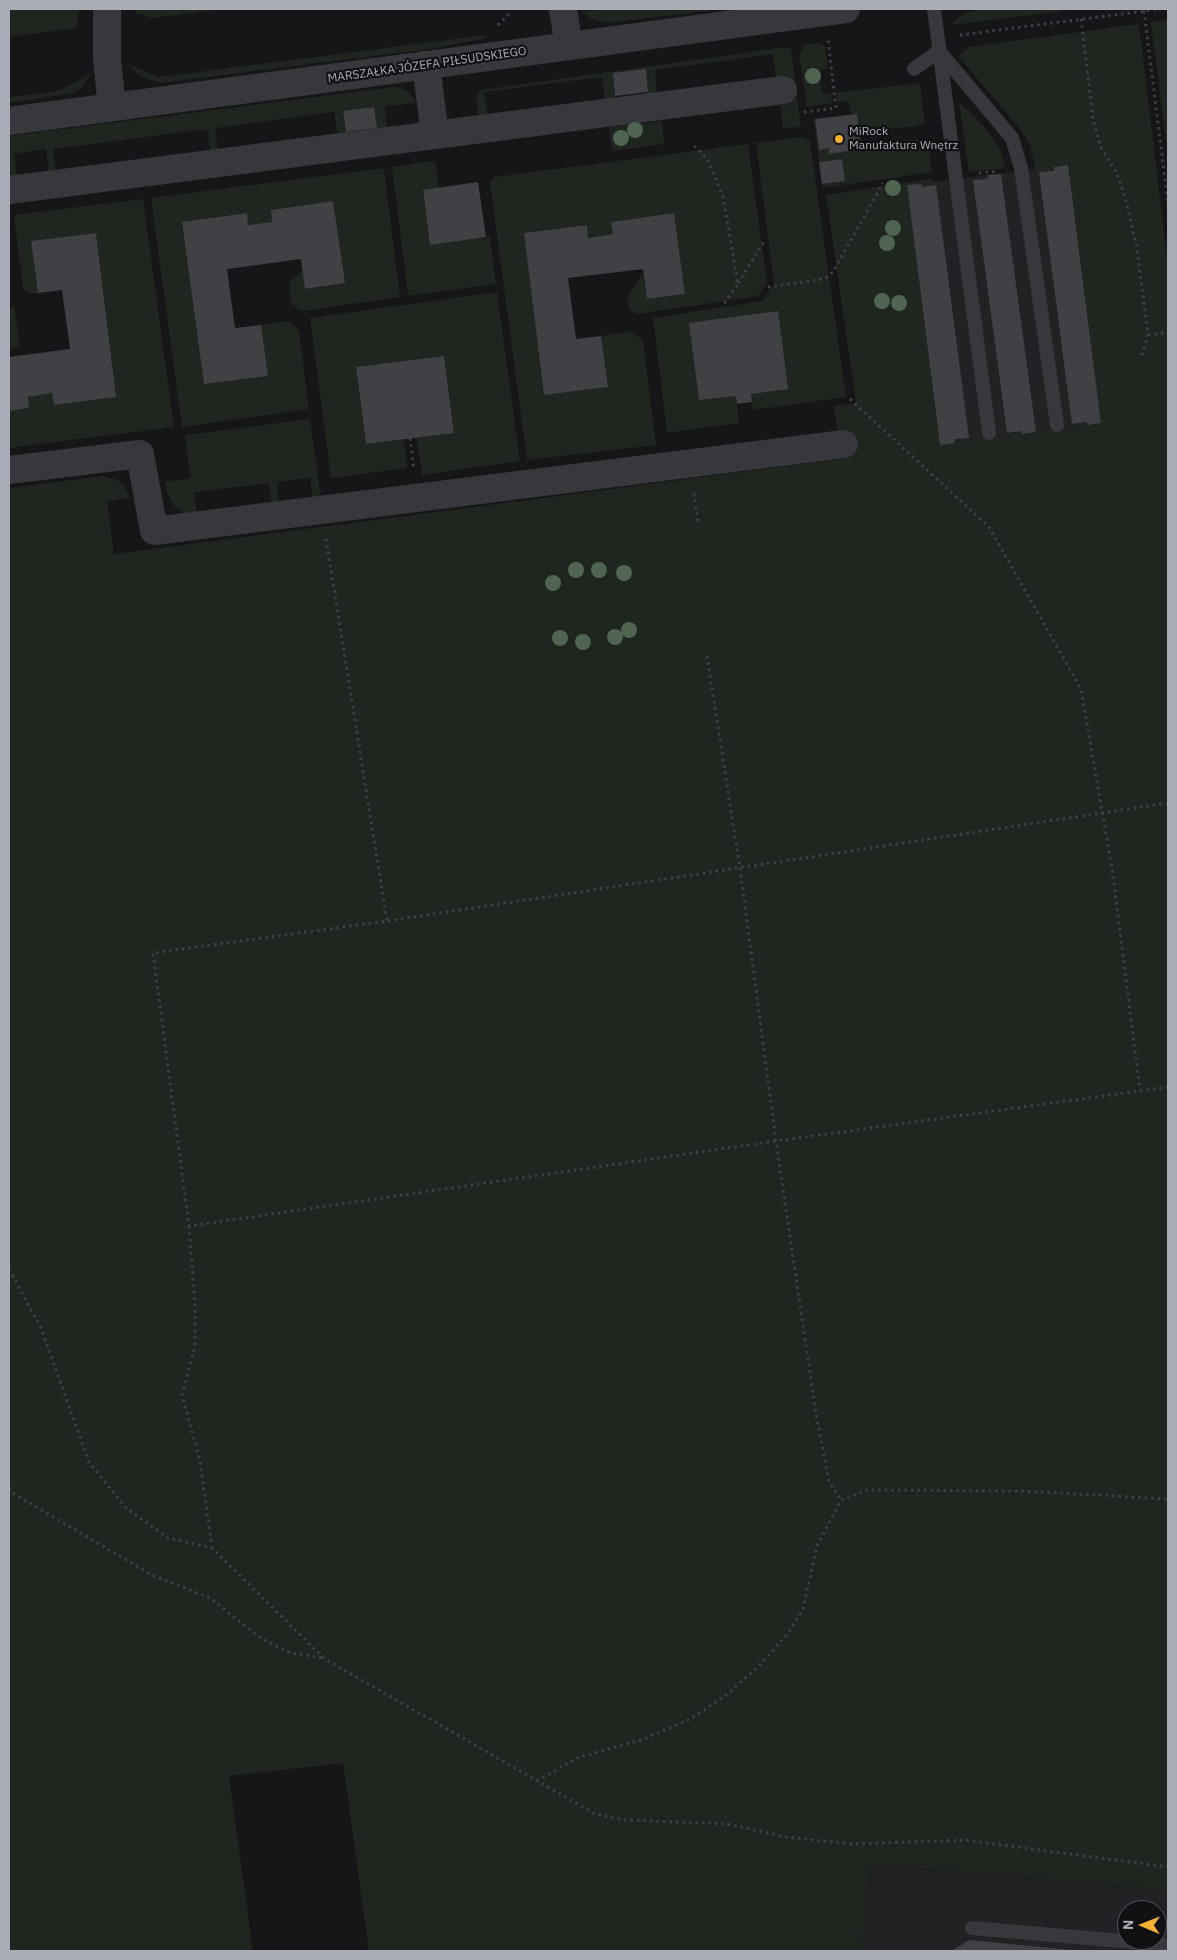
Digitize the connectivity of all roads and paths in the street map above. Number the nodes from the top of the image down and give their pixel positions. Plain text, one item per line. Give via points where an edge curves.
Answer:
1 (108, 9) edge
2 (563, 9) edge
3 (846, 9) edge
4 (934, 9) edge
5 (1160, 9) edge
6 (1144, 11) junction
7 (1081, 19) junction
8 (828, 35) dead end
9 (938, 44) junction
10 (569, 46) junction
11 (426, 65) junction
12 (914, 69) dead end
13 (782, 90) dead end
14 (112, 107) junction
15 (804, 112) dead end
16 (9, 121) edge
17 (435, 135) junction
18 (694, 146) dead end
19 (1021, 168) junction
20 (956, 176) junction
21 (883, 183) dead end
22 (9, 190) edge
23 (1168, 203) edge
24 (765, 240) dead end
25 (738, 284) junction
26 (768, 287) dead end
27 (724, 304) dead end
28 (1168, 332) edge
29 (1148, 335) junction
30 (1141, 358) dead end
31 (850, 399) dead end
32 (1056, 425) dead end
33 (989, 433) dead end
34 (410, 438) dead end
35 (844, 444) dead end
36 (9, 470) edge
37 (415, 475) dead end
38 (321, 510) junction
39 (707, 656) dead end
40 (1168, 803) edge
41 (1101, 814) junction
42 (740, 868) junction
43 (387, 921) junction
44 (1168, 1087) edge
45 (1140, 1090) junction
46 (776, 1141) junction
47 (189, 1226) junction
48 (9, 1268) edge
49 (9, 1488) edge
50 (1168, 1499) edge
51 (841, 1500) junction
52 (212, 1548) junction
53 (325, 1659) junction
54 (536, 1781) junction
55 (1168, 1867) edge
56 (972, 1928) dead end
57 (1168, 1945) edge

1 - 14 street
2 - 10 street
3 - 10 street, MARSZAŁKA JÓZEFA PIŁSUDSKIEGO
4 - 9 lane
5 - 6 path
6 - 7 path
6 - 23 path
7 - 9 path
7 - 29 path via 1092,119 1101,148 1126,201 1137,248
8 - 15 path via 836,108
9 - 12 lane
9 - 19 lane via 1012,138
9 - 20 lane
10 - 11 street, MARSZAŁKA JÓZEFA PIŁSUDSKIEGO
11 - 14 street, MARSZAŁKA JÓZEFA PIŁSUDSKIEGO
11 - 17 street
13 - 17 street
14 - 16 street, MARSZAŁKA JÓZEFA PIŁSUDSKIEGO
17 - 22 street
18 - 25 path via 706,158 722,197
19 - 20 path
19 - 32 lane
20 - 33 lane
21 - 26 path via 833,272 824,279
24 - 25 path
25 - 27 path
28 - 29 path
29 - 30 path
31 - 41 path via 989,527 1080,689
34 - 37 path
35 - 38 street
36 - 38 street via 140,454 154,531
38 - 43 path
39 - 42 path
40 - 41 path
41 - 42 path
41 - 45 path via 1113,875
42 - 43 path
42 - 46 path
43 - 47 path via 153,953
44 - 45 path
45 - 46 path
46 - 47 path
46 - 51 path via 816,1414 829,1481
47 - 52 path via 195,1346 182,1395 200,1461
48 - 52 path via 41,1328 89,1462 127,1509 168,1538
49 - 53 path via 150,1574 210,1598 259,1637 290,1653
50 - 51 path via 1023,1491 868,1490
51 - 54 path via 817,1546 803,1609 789,1632 760,1665 725,1696 690,1719 644,1739 577,1758
52 - 53 path
53 - 54 path
54 - 55 path via 595,1814 625,1820 727,1824 786,1837 852,1844 964,1840
56 - 57 lane

